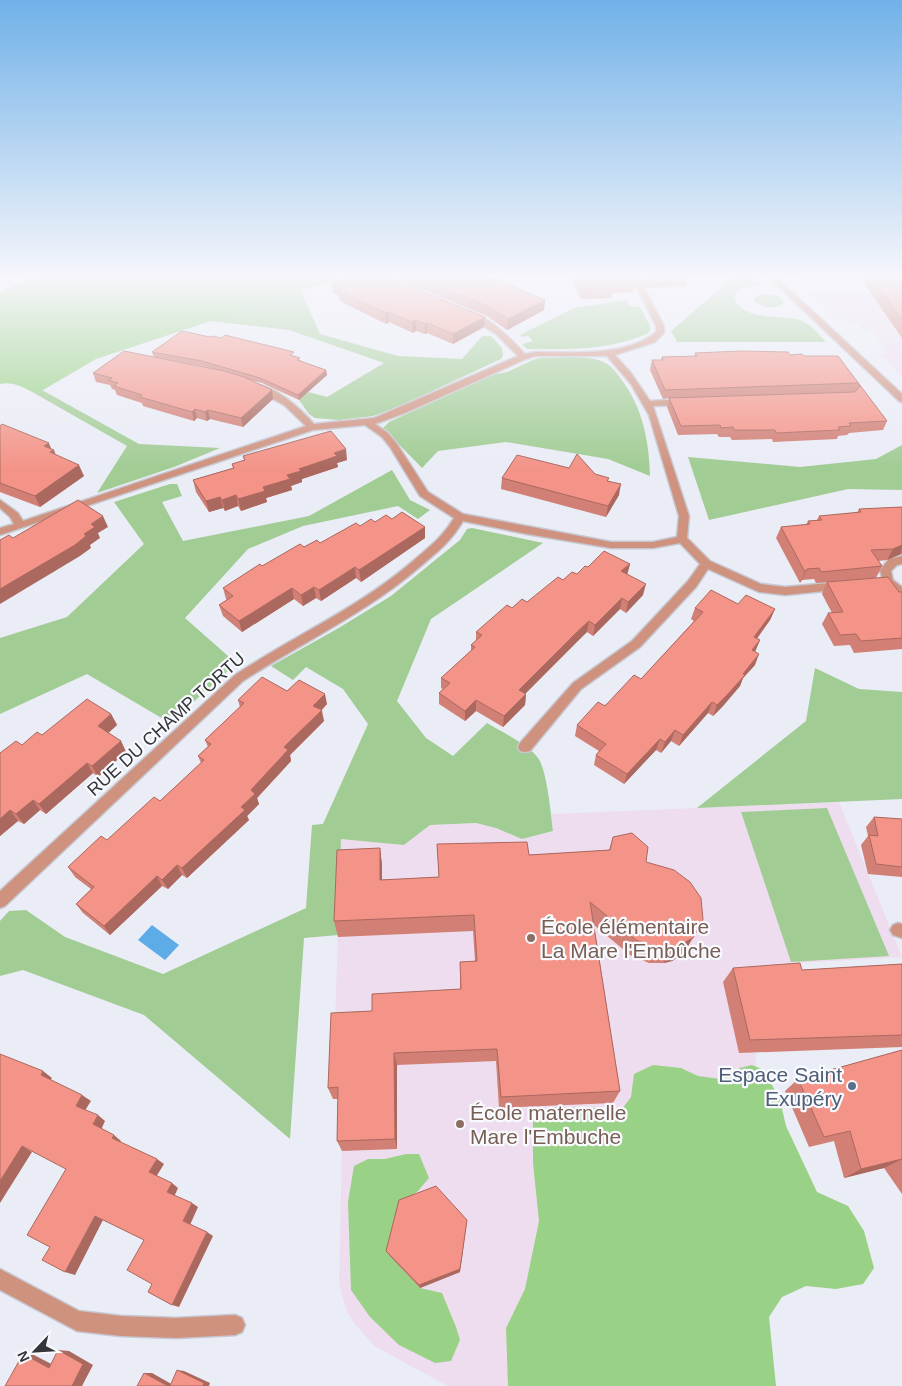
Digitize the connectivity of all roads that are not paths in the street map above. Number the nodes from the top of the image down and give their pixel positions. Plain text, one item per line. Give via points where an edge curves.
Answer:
1 (507, 339) edge
2 (654, 339) edge
3 (837, 339) edge
4 (609, 354) junction
5 (523, 356) junction
6 (250, 385) edge
7 (902, 399) edge
8 (690, 401) edge
9 (648, 404) junction
10 (368, 422) junction
11 (312, 427) junction
12 (0, 503) edge
13 (460, 516) junction
14 (20, 525) junction
15 (0, 532) edge
16 (682, 539) junction
17 (902, 560) edge
18 (706, 564) junction
19 (851, 585) edge
20 (902, 593) edge
21 (525, 747) dead end
22 (0, 901) edge
23 (0, 1279) edge
24 (235, 1325) dead end

1 - 5 street
2 - 4 street
3 - 7 street
4 - 5 street
4 - 9 street via 620,364
5 - 10 street via 402,412
6 - 11 street via 276,394
8 - 9 street
9 - 16 street via 684,516
10 - 11 street
10 - 13 street via 394,446 424,494
11 - 14 street
12 - 14 street
13 - 16 street via 610,545 653,545
13 - 22 street, RUE DU CHAMP TORTU via 448,537 392,585 239,678
14 - 15 street
16 - 18 street
17 - 20 street via 888,565 884,582
18 - 19 street via 758,588 770,590
18 - 21 street via 692,584 636,644 577,686
23 - 24 street via 77,1321 176,1328

